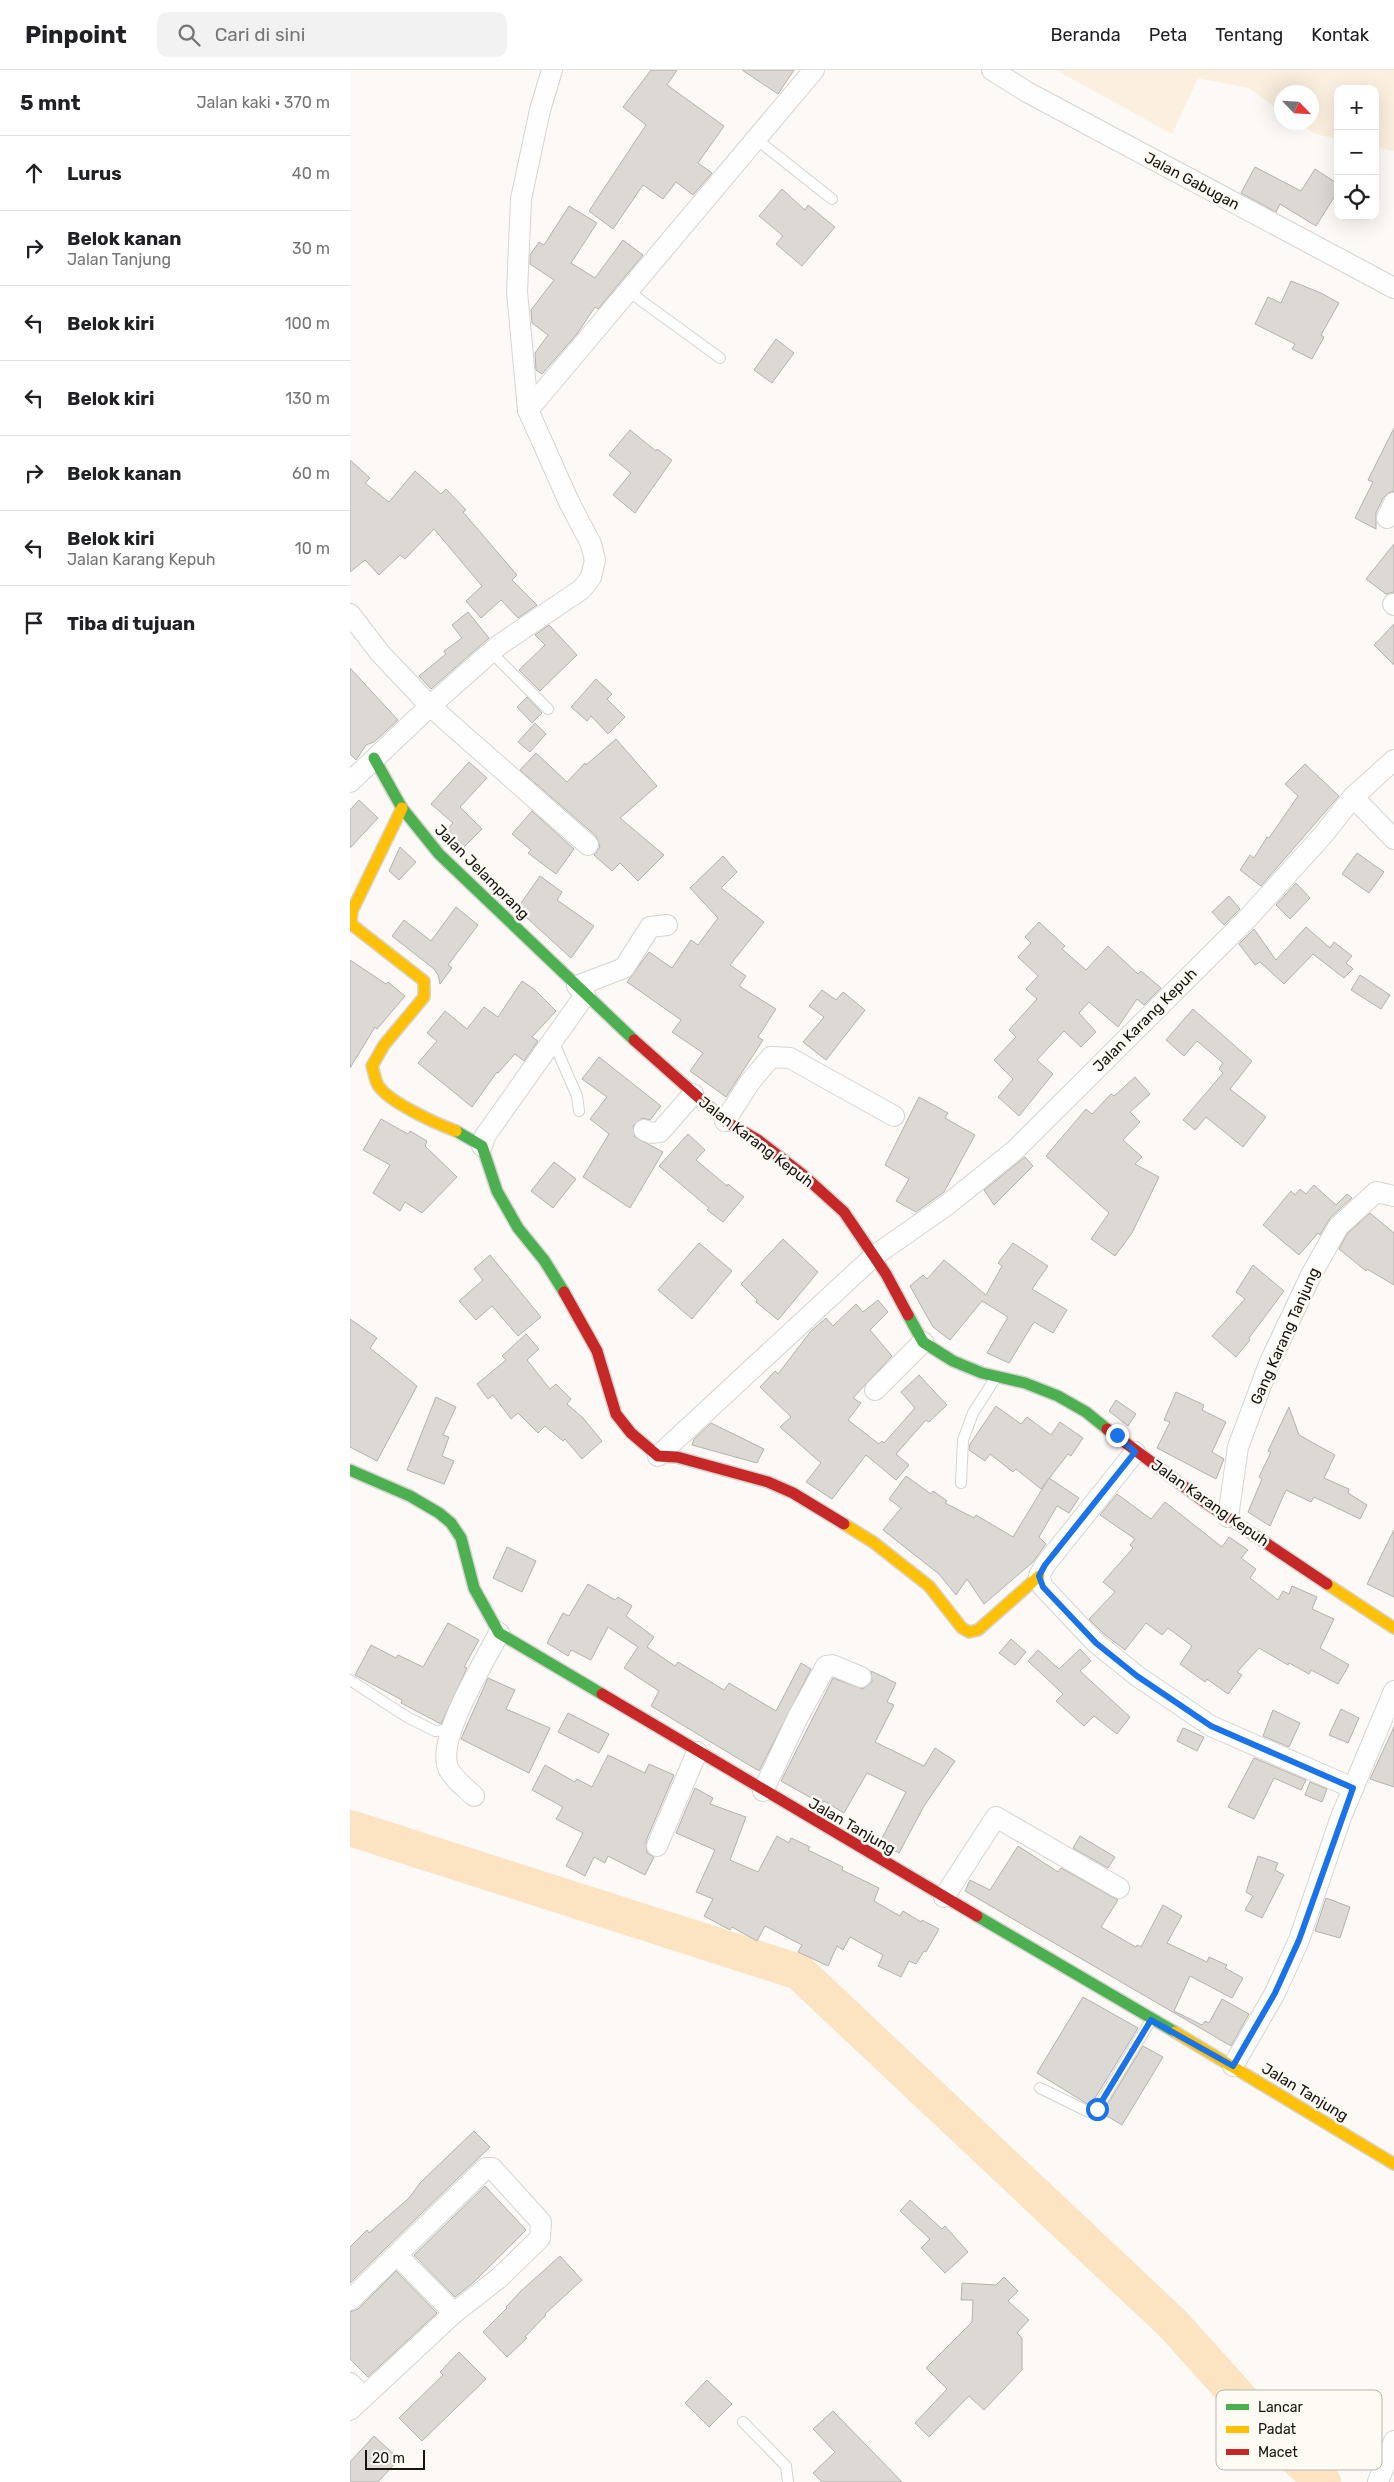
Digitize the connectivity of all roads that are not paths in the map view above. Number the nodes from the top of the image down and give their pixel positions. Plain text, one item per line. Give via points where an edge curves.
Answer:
1 (552, 70) edge
2 (814, 70) edge
3 (992, 70) edge
4 (756, 139) junction
5 (832, 199) dead end
6 (1394, 288) edge
7 (628, 291) junction
8 (720, 358) dead end
9 (528, 410) junction
10 (350, 614) edge
11 (491, 652) junction
12 (430, 706) junction
13 (548, 709) dead end
14 (374, 758) junction
15 (1394, 760) edge
16 (350, 782) edge
17 (1353, 797) junction
18 (402, 808) junction
19 (1394, 839) edge
20 (588, 845) dead end
21 (666, 925) dead end
22 (581, 990) junction
23 (553, 1041) junction
24 (693, 1094) junction
25 (579, 1111) dead end
26 (894, 1116) dead end
27 (725, 1121) junction
28 (644, 1130) dead end
29 (482, 1146) junction
30 (1394, 1196) edge
31 (874, 1256) junction
32 (923, 1342) junction
33 (997, 1376) junction
34 (875, 1390) dead end
35 (1135, 1452) junction
36 (658, 1456) junction
37 (350, 1470) edge
38 (961, 1483) dead end
39 (1228, 1517) junction
40 (1039, 1576) junction
41 (1394, 1628) edge
42 (499, 1633) junction
43 (861, 1677) dead end
44 (350, 1680) edge
45 (1394, 1691) edge
46 (449, 1730) junction
47 (697, 1752) junction
48 (1353, 1788) junction
49 (763, 1792) junction
50 (474, 1796) dead end
51 (657, 1846) dead end
52 (1120, 1888) dead end
53 (944, 1897) junction
54 (1151, 2020) junction
55 (1233, 2066) junction
56 (1040, 2088) dead end
57 (1394, 2164) edge
58 (397, 2255) junction
59 (350, 2300) edge
60 (454, 2314) junction
61 (354, 2397) edge
62 (743, 2422) dead end
63 (1394, 2440) edge
64 (788, 2482) edge
65 (1378, 2482) edge

1 - 9 street via 521,199 517,292
2 - 4 street
3 - 6 street, Jalan Gabugan via 1026,92
4 - 5 lane
4 - 7 street
7 - 8 lane
7 - 9 street
9 - 11 street via 595,560 591,576 582,589
10 - 12 street via 380,653
11 - 12 street
11 - 13 lane
12 - 14 street
12 - 20 street
14 - 16 street
14 - 18 street, Jalan Jelamprang
15 - 17 street, Jalan Karang Kepuh
17 - 19 street
17 - 31 street, Jalan Karang Kepuh via 1248,918 1014,1150 947,1205
18 - 22 street, Jalan Jelamprang via 439,854 483,899
18 - 29 street via 352,911 351,924 424,981 424,997 384,1045 372,1066 378,1085 388,1096
21 - 22 street via 650,927 624,968
22 - 23 street
22 - 24 street, Jalan Karang Kepuh
23 - 25 lane
23 - 29 street via 485,1136
24 - 27 street, Jalan Karang Kepuh
24 - 28 street via 660,1132
26 - 27 street via 790,1058 771,1057
27 - 31 street, Jalan Karang Kepuh via 758,1140 844,1212
29 - 36 street via 501,1199 518,1228 544,1260 598,1351 616,1414 631,1433
30 - 39 street, Gang Karang Tanjung via 1376,1192 1338,1227 1311,1275 1269,1364 1238,1447
31 - 32 street, Jalan Karang Kepuh
31 - 36 street
32 - 33 street, Jalan Karang Kepuh via 953,1361
32 - 34 street
33 - 35 street, Jalan Karang Kepuh via 1058,1396 1086,1412
33 - 38 lane via 973,1413 963,1440
35 - 39 street, Jalan Karang Kepuh
35 - 40 street
36 - 40 street via 677,1457 723,1469 794,1493 873,1542 929,1586 968,1632 978,1630
37 - 42 street, Jalan Tanjung via 410,1495 444,1516 459,1534 480,1604
39 - 41 street, Jalan Karang Kepuh
40 - 48 street via 1043,1587 1096,1643 1137,1676 1211,1726
42 - 46 street
42 - 47 street, Jalan Tanjung
43 - 49 street via 832,1664 826,1666
44 - 46 lane via 407,1717 436,1731
45 - 48 street
46 - 50 street via 447,1764 452,1774
47 - 49 street, Jalan Tanjung
47 - 51 street
48 - 55 street via 1299,1940 1275,1993
49 - 53 street, Jalan Tanjung
52 - 53 street via 996,1817
53 - 54 street, Jalan Tanjung
54 - 55 street, Jalan Tanjung
54 - 56 lane via 1097,2109 1090,2112
55 - 57 street, Jalan Tanjung
58 - 59 street
58 - 60 street
58 - 60 street via 472,2178 486,2168 492,2168 503,2178 541,2222 540,2238 499,2278
60 - 61 street
62 - 64 lane via 786,2466
63 - 65 street

